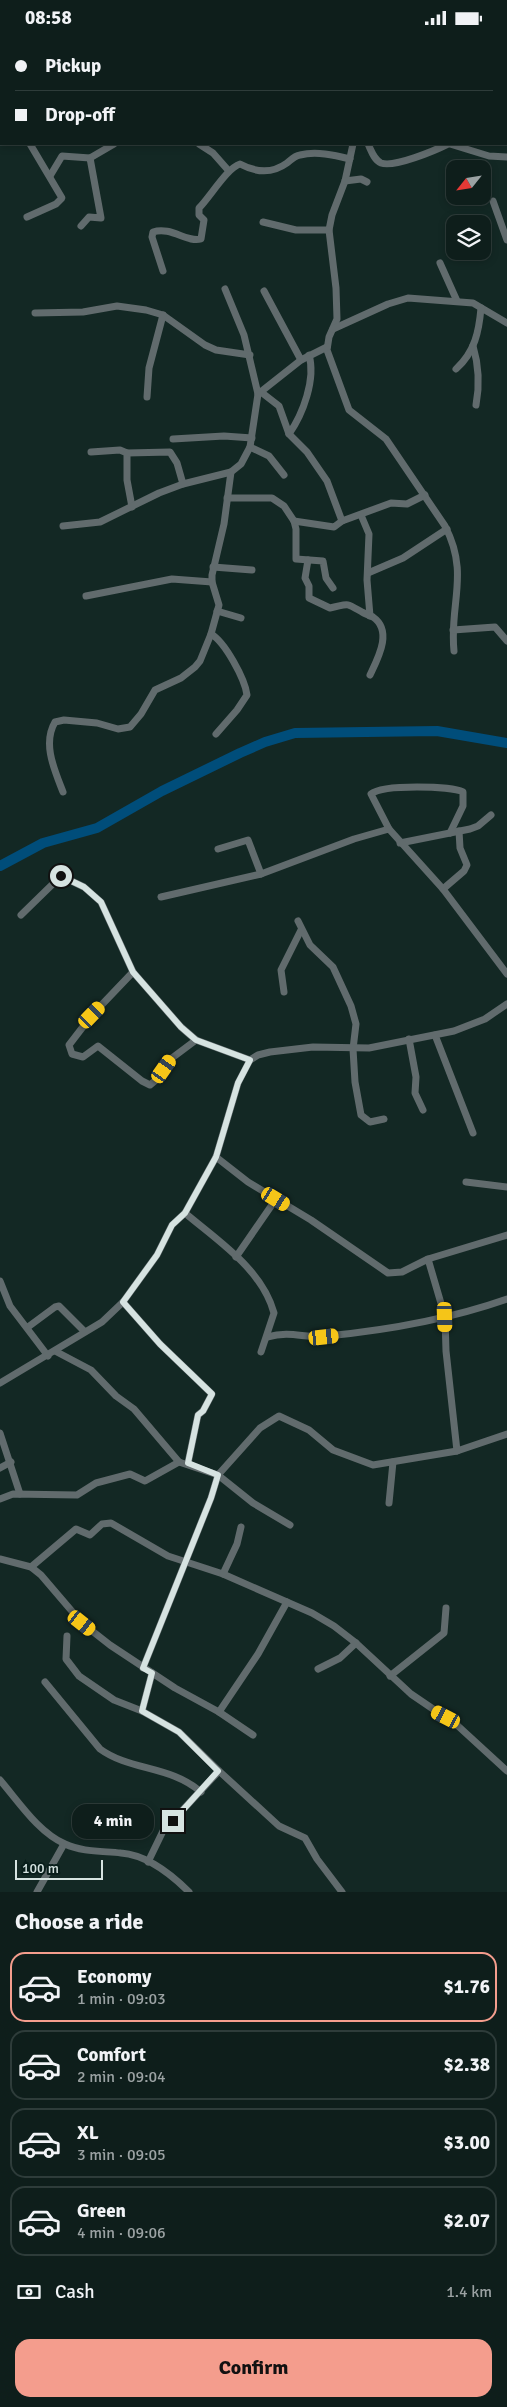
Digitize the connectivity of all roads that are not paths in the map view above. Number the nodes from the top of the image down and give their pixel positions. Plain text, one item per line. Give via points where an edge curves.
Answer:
1 (31, 145) edge
2 (112, 145) edge
3 (200, 145) edge
4 (353, 145) edge
5 (369, 145) edge
6 (445, 145) edge
7 (451, 145) edge
8 (507, 157) edge
9 (90, 158) junction
10 (350, 159) junction
11 (228, 171) junction
12 (50, 177) junction
13 (345, 181) junction
14 (367, 182) dead end
15 (493, 201) dead end
16 (27, 217) dead end
17 (263, 222) dead end
18 (81, 226) dead end
19 (329, 230) junction
20 (507, 240) edge
21 (440, 263) dead end
22 (163, 271) dead end
23 (225, 289) dead end
24 (264, 291) dead end
25 (456, 301) junction
26 (481, 308) junction
27 (35, 313) dead end
28 (163, 315) junction
29 (507, 323) edge
30 (333, 329) junction
31 (473, 346) junction
32 (327, 347) junction
33 (250, 355) junction
34 (309, 355) junction
35 (301, 360) junction
36 (456, 369) dead end
37 (260, 393) junction
38 (147, 397) dead end
39 (476, 405) dead end
40 (289, 434) junction
41 (252, 438) junction
42 (173, 439) dead end
43 (250, 447) junction
44 (91, 452) dead end
45 (127, 453) junction
46 (231, 472) junction
47 (284, 475) dead end
48 (182, 484) junction
49 (425, 495) junction
50 (227, 499) junction
51 (132, 507) junction
52 (361, 515) junction
53 (294, 521) junction
54 (342, 521) junction
55 (63, 527) dead end
56 (447, 529) junction
57 (308, 560) junction
58 (213, 567) junction
59 (252, 570) dead end
60 (368, 573) junction
61 (212, 582) junction
62 (333, 588) dead end
63 (86, 596) dead end
64 (217, 611) junction
65 (370, 616) junction
66 (241, 618) dead end
67 (453, 630) junction
68 (211, 634) junction
69 (507, 641) edge
70 (454, 651) dead end
71 (370, 675) dead end
72 (216, 734) dead end
73 (63, 792) dead end
74 (491, 815) dead end
75 (388, 829) junction
76 (459, 831) junction
77 (450, 833) junction
78 (400, 843) junction
79 (218, 849) dead end
80 (261, 874) junction
81 (442, 889) junction
82 (161, 897) dead end
83 (21, 915) dead end
84 (298, 921) dead end
85 (301, 931) junction
86 (133, 972) junction
87 (507, 974) edge
88 (284, 992) dead end
89 (507, 1004) edge
90 (435, 1035) junction
91 (409, 1039) junction
92 (196, 1040) junction
93 (353, 1049) junction
94 (250, 1060) junction
95 (423, 1110) dead end
96 (384, 1119) dead end
97 (473, 1133) dead end
98 (216, 1157) junction
99 (466, 1182) dead end
100 (507, 1187) edge
101 (276, 1199) junction
102 (185, 1213) junction
103 (507, 1235) edge
104 (236, 1257) junction
105 (428, 1259) junction
106 (0, 1281) edge
107 (507, 1299) edge
108 (123, 1302) junction
109 (445, 1317) junction
110 (28, 1327) junction
111 (84, 1331) junction
112 (267, 1337) junction
113 (55, 1351) junction
114 (261, 1351) dead end
115 (48, 1356) junction
116 (0, 1383) edge
117 (0, 1433) edge
118 (507, 1434) edge
119 (457, 1451) junction
120 (11, 1462) junction
121 (179, 1462) junction
122 (393, 1462) junction
123 (188, 1463) junction
124 (0, 1468) edge
125 (218, 1475) junction
126 (20, 1494) junction
127 (0, 1499) edge
128 (389, 1503) dead end
129 (290, 1525) dead end
130 (241, 1527) dead end
131 (0, 1559) edge
132 (184, 1562) junction
133 (31, 1567) junction
134 (223, 1574) junction
135 (287, 1602) junction
136 (446, 1608) dead end
137 (67, 1636) dead end
138 (356, 1643) junction
139 (143, 1668) junction
140 (318, 1669) dead end
141 (152, 1673) junction
142 (390, 1676) junction
143 (45, 1681) dead end
144 (142, 1711) junction
145 (219, 1712) junction
146 (252, 1735) dead end
147 (218, 1771) junction
148 (507, 1771) edge
149 (0, 1780) edge
150 (201, 1792) junction
151 (64, 1844) junction
152 (148, 1862) junction
153 (37, 1892) edge
154 (189, 1892) edge
155 (342, 1892) edge

1 - 12 street
2 - 9 street
3 - 11 street via 213,153
4 - 10 street
5 - 6 street via 382,163 410,158
7 - 8 street via 489,156
9 - 12 street via 62,156
9 - 18 street via 101,218 89,217
10 - 11 street via 307,154 298,155 266,171 240,164
10 - 13 street
11 - 22 street via 199,208 199,215 204,220 201,239 179,233 153,232
12 - 16 street via 62,194 61,201
13 - 14 street via 361,179
13 - 19 street
15 - 20 street
17 - 19 street via 296,230
19 - 30 street via 337,299 337,319
21 - 25 street
23 - 33 street
24 - 35 street
25 - 26 street via 473,303
25 - 30 street via 398,300
26 - 29 street
26 - 31 street via 479,332
27 - 28 street via 83,312 117,306
28 - 33 street via 204,345
28 - 38 street via 149,369
30 - 32 street
31 - 36 street
31 - 39 street via 479,373
32 - 34 street
32 - 49 street via 349,410 386,439
33 - 37 street
34 - 35 street
34 - 40 street via 311,380 300,418
35 - 37 street
37 - 40 street via 279,406
37 - 41 street
40 - 54 street via 307,452 327,481
41 - 42 street
41 - 43 street
43 - 46 street via 241,464
43 - 47 street via 269,456
44 - 45 street via 120,450
45 - 48 street via 170,452 179,468
45 - 51 street
46 - 48 street
46 - 50 street
48 - 51 street
49 - 52 street via 407,504 391,503
49 - 56 street
50 - 53 street via 272,498
50 - 58 street
51 - 55 street via 100,522
52 - 54 street
52 - 60 street via 369,534
53 - 54 street via 334,527
53 - 57 street via 294,555 299,560
56 - 60 street via 403,558
56 - 67 street via 459,580
57 - 62 street via 323,561 326,578
57 - 65 street via 305,578 309,598 330,608 341,603 354,605
58 - 59 street
58 - 61 street
60 - 65 street
61 - 63 street via 172,579
61 - 64 street via 219,605
64 - 66 street
64 - 68 street
65 - 71 street via 380,625 383,637 383,646
67 - 69 street via 495,627
67 - 70 street
68 - 72 street via 235,665 247,695
68 - 73 street via 195,667 155,690 130,727 118,729 97,723 55,722 50,758
74 - 76 street via 478,826
75 - 77 street via 371,794 386,788 405,787 463,792 463,806
75 - 78 street
75 - 80 street
76 - 77 street
76 - 81 street via 466,865 464,871
77 - 78 street
78 - 81 street
79 - 80 street via 248,841
80 - 82 street
81 - 87 street
83 - 86 street via 58,878 64,876 94,894 101,902
84 - 85 street
85 - 88 street via 282,970
85 - 93 street via 317,953 333,967 351,1006 356,1024
86 - 92 street
86 - 92 street via 69,1045 72,1054 83,1057 98,1046 150,1085 172,1058
89 - 90 street via 485,1019
90 - 91 street
90 - 97 street
91 - 93 street
91 - 95 street via 416,1077 415,1093
92 - 94 street
93 - 94 street via 313,1047 270,1052
93 - 96 street via 361,1115 370,1122
94 - 98 street via 238,1083
98 - 101 street
98 - 102 street
99 - 100 street
101 - 104 street
101 - 105 street via 388,1273 402,1272
102 - 104 street
102 - 108 street via 172,1225 157,1255
103 - 105 street
104 - 112 street via 255,1274 271,1302 274,1313
105 - 109 street
106 - 110 street via 10,1306
107 - 109 street
108 - 111 street via 102,1321
108 - 123 street via 160,1344 212,1394 198,1415
109 - 112 street via 340,1335 292,1333
109 - 119 street
110 - 111 street via 59,1306
110 - 115 street
111 - 113 street
112 - 114 street
113 - 115 street
113 - 121 street via 91,1370 134,1409
115 - 116 street
117 - 120 street
118 - 119 street
119 - 122 street
120 - 124 street
120 - 126 street
121 - 123 street
121 - 126 street via 145,1481 130,1474 96,1483 76,1495
122 - 125 street via 373,1465 346,1456 323,1444 309,1430 279,1416 260,1429
122 - 128 street
123 - 125 street
125 - 129 street via 253,1503
125 - 132 street
126 - 127 street
130 - 134 street
131 - 133 street
132 - 133 street via 106,1522 90,1535 76,1529
132 - 134 street
132 - 139 street
133 - 139 street via 82,1623
134 - 135 street
135 - 138 street via 334,1626
135 - 145 street via 258,1654
136 - 142 street via 444,1633
137 - 144 street via 66,1659 79,1676 114,1700
138 - 140 street via 340,1659
138 - 142 street
139 - 141 street
141 - 144 street
141 - 145 street
142 - 148 street via 458,1725
143 - 150 street via 109,1756 171,1774 191,1783
144 - 147 street via 179,1732
145 - 146 street
147 - 150 street
147 - 155 street via 279,1826 305,1838
149 - 151 street via 34,1820
150 - 152 street via 163,1831
151 - 152 street via 80,1849 123,1853
151 - 153 street
152 - 154 street via 173,1877

